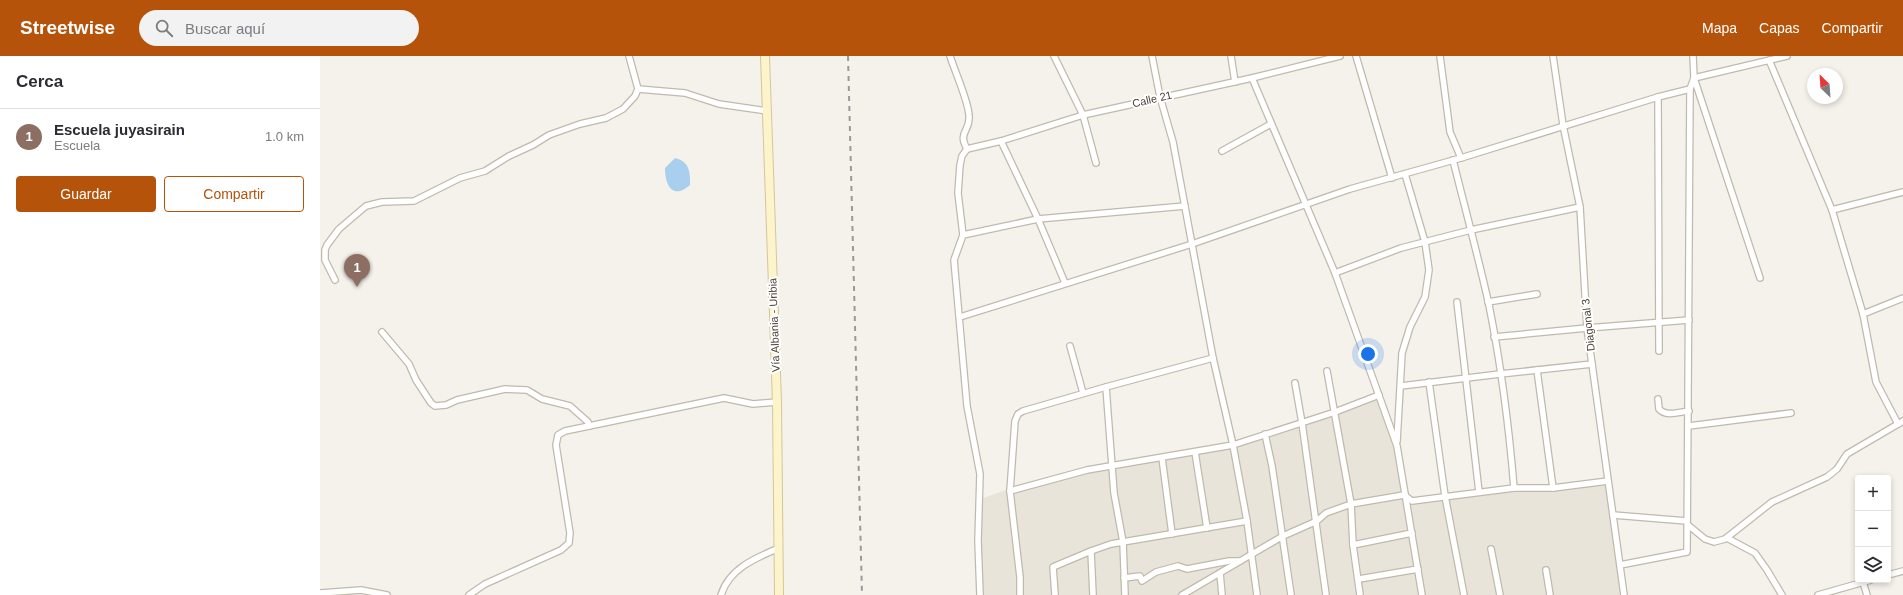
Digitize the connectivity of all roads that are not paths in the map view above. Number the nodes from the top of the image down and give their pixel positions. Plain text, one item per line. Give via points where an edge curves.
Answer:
1 (629, 56) edge
2 (765, 56) edge
3 (950, 56) edge
4 (1054, 56) edge
5 (1152, 56) edge
6 (1231, 56) edge
7 (1340, 56) edge
8 (1356, 56) edge
9 (1440, 56) edge
10 (1553, 56) edge
11 (1693, 56) edge
12 (1787, 56) edge
13 (1769, 60) junction
14 (1252, 78) junction
15 (1694, 78) junction
16 (1235, 82) junction
17 (638, 89) junction
18 (1690, 89) junction
19 (1160, 97) junction
20 (1658, 97) junction
21 (767, 111) junction
22 (1082, 115) junction
23 (1271, 124) junction
24 (1563, 125) junction
25 (1001, 141) junction
26 (967, 149) junction
27 (1222, 152) dead end
28 (1461, 158) junction
29 (1453, 160) junction
30 (1096, 162) dead end
31 (1405, 174) junction
32 (1392, 178) junction
33 (1903, 192) edge
34 (1306, 204) junction
35 (1185, 206) junction
36 (1580, 207) junction
37 (1832, 210) junction
38 (1038, 219) junction
39 (1471, 230) junction
40 (963, 235) junction
41 (1425, 242) junction
42 (1192, 244) junction
43 (1335, 273) junction
44 (1760, 278) dead end
45 (334, 280) dead end
46 (1065, 283) junction
47 (1537, 294) dead end
48 (1903, 298) edge
49 (1457, 302) dead end
50 (1488, 302) junction
51 (1863, 314) junction
52 (960, 317) junction
53 (1689, 320) junction
54 (1659, 322) junction
55 (1587, 328) junction
56 (382, 332) dead end
57 (1494, 337) junction
58 (1070, 346) dead end
59 (1659, 351) dead end
60 (1212, 358) junction
61 (1592, 364) junction
62 (1537, 370) junction
63 (1327, 371) dead end
64 (1500, 374) junction
65 (1465, 378) junction
66 (1429, 382) junction
67 (1295, 384) dead end
68 (1401, 386) junction
69 (1106, 387) junction
70 (1083, 393) junction
71 (1380, 395) junction
72 (1658, 399) dead end
73 (777, 402) junction
74 (1689, 411) junction
75 (1335, 412) junction
76 (1791, 413) dead end
77 (1901, 422) edge
78 (1302, 423) junction
79 (589, 426) junction
80 (1689, 426) junction
81 (1265, 434) junction
82 (1233, 445) junction
83 (1397, 446) junction
84 (1194, 452) junction
85 (1162, 458) junction
86 (1112, 467) junction
87 (1608, 481) junction
88 (1514, 488) junction
89 (1553, 488) junction
90 (1010, 491) junction
91 (1478, 492) junction
92 (1404, 495) junction
93 (1445, 496) junction
94 (1351, 504) junction
95 (1613, 515) junction
96 (1246, 521) junction
97 (1317, 521) junction
98 (1688, 523) junction
99 (1207, 528) junction
100 (1412, 533) junction
101 (1172, 534) junction
102 (1282, 536) junction
103 (1727, 538) junction
104 (1124, 542) junction
105 (1353, 545) junction
106 (779, 548) junction
107 (1491, 549) dead end
108 (1091, 551) junction
109 (1251, 556) junction
110 (1240, 561) junction
111 (1620, 565) junction
112 (1418, 569) junction
113 (1546, 570) dead end
114 (1903, 571) edge
115 (1220, 573) junction
116 (1891, 574) edge
117 (1124, 578) junction
118 (1359, 579) junction
119 (1860, 583) edge
120 (1863, 583) edge
121 (320, 593) edge
122 (1189, 593) edge
123 (387, 595) edge
124 (469, 595) edge
125 (721, 595) edge
126 (779, 595) edge
127 (980, 595) edge
128 (1020, 595) edge
129 (1055, 595) edge
130 (1092, 595) edge
131 (1124, 595) edge
132 (1182, 595) edge
133 (1222, 595) edge
134 (1257, 595) edge
135 (1291, 595) edge
136 (1326, 595) edge
137 (1360, 595) edge
138 (1422, 595) edge
139 (1464, 595) edge
140 (1500, 595) edge
141 (1550, 595) edge
142 (1624, 595) edge
143 (1782, 595) edge
144 (1818, 595) edge
145 (1867, 595) edge

1 - 17 street
2 - 21 main road, Vía Albania - Uribia
3 - 26 street via 969,113 969,121 962,135
4 - 22 street
5 - 19 street
6 - 16 street
7 - 14 street, Calle 21
8 - 32 street
9 - 28 street via 1450,132
10 - 24 street, Diagonal 3
11 - 15 street
12 - 13 street
13 - 15 street
13 - 37 street
14 - 16 street, Calle 21
14 - 23 street
15 - 18 street
15 - 44 street
16 - 19 street, Calle 21
17 - 21 street via 685,93 719,104
17 - 45 street via 623,109 606,118 554,133 485,171 460,178 424,198 366,206 339,229 327,245 325,260
18 - 20 street
18 - 53 street
19 - 22 street, Calle 21
19 - 35 street via 1173,142
20 - 24 street
20 - 54 street
21 - 73 main road, Vía Albania - Uribia
22 - 25 street, Calle 21
22 - 30 street
23 - 27 street
23 - 34 street
24 - 28 street
24 - 36 street, Diagonal 3
25 - 26 street, Calle 21
25 - 38 street
26 - 40 street via 960,165 958,193
28 - 29 street
29 - 31 street
29 - 39 street
31 - 32 street
31 - 41 street
32 - 34 street
33 - 37 street
34 - 42 street
34 - 43 street
35 - 38 street
35 - 42 street
36 - 39 street
36 - 55 street, Diagonal 3
37 - 51 street
38 - 40 street
38 - 46 street
39 - 41 street
39 - 50 street
40 - 52 street via 954,260
41 - 43 street via 1401,248
41 - 68 street via 1429,270 1428,287 1426,297 1410,327 1402,353
42 - 46 street
42 - 60 street
43 - 71 street
46 - 52 street
47 - 50 street
48 - 51 street
49 - 65 street
50 - 57 street
51 - 77 street via 1876,382
52 - 127 street via 967,406 980,474
53 - 54 street
53 - 74 street
54 - 55 street
54 - 59 street
55 - 57 street
55 - 61 street, Diagonal 3
56 - 79 street via 409,364 427,397 435,406 505,389 527,390 542,399 570,406 588,422
57 - 64 street
58 - 70 street
60 - 69 street
60 - 82 street
61 - 62 street
61 - 87 street, Diagonal 3
62 - 64 street
62 - 89 street
63 - 75 street
64 - 65 street
64 - 88 street
65 - 66 street
65 - 91 street
66 - 68 street
66 - 93 street
67 - 78 street
68 - 83 street
69 - 70 street
69 - 86 street
70 - 90 street via 1018,414 1015,421
71 - 75 street
71 - 83 street
72 - 74 street via 1659,409 1667,414
73 - 79 street via 753,404 724,398
73 - 106 main road, Vía Albania - Uribia
74 - 80 street
75 - 78 street
75 - 94 street
76 - 80 street
77 - 103 street via 1847,454 1837,469 1827,477 1772,502
78 - 81 street
78 - 97 street
79 - 124 street via 565,431 558,435 556,444 570,534 569,544 562,550 486,584
80 - 98 street
81 - 82 street
81 - 102 street
82 - 84 street
82 - 96 street
83 - 92 street
84 - 85 street
84 - 99 street
85 - 86 street
85 - 101 street
86 - 90 street via 1087,470
86 - 104 street via 1114,493
87 - 89 street
87 - 95 street, Diagonal 3
88 - 89 street
88 - 91 street
90 - 128 street
91 - 93 street
92 - 93 street via 1412,501
92 - 94 street
92 - 100 street
93 - 139 street
94 - 97 street via 1326,513
94 - 105 street
95 - 98 street
95 - 111 street, Diagonal 3
96 - 99 street
96 - 109 street
97 - 102 street
97 - 136 street
98 - 103 street via 1706,539 1714,542
98 - 111 street via 1687,552
99 - 101 street
100 - 105 street
100 - 112 street
101 - 104 street
102 - 109 street
102 - 135 street
103 - 143 street via 1755,552
104 - 108 street
104 - 117 street
105 - 118 street
106 - 125 street via 732,573
106 - 126 main road, Vía Albania - Uribia
107 - 140 street
108 - 129 street via 1053,567
108 - 130 street
109 - 110 street
109 - 134 street
110 - 115 street
110 - 117 street via 1187,569 1178,566 1156,572 1142,581 1140,576
111 - 142 street, Diagonal 3
112 - 118 street
112 - 138 street
113 - 141 street
114 - 116 street
115 - 122 street
115 - 133 street
117 - 131 street
118 - 137 street
119 - 144 street
120 - 145 street
121 - 123 street via 361,590
122 - 132 street

